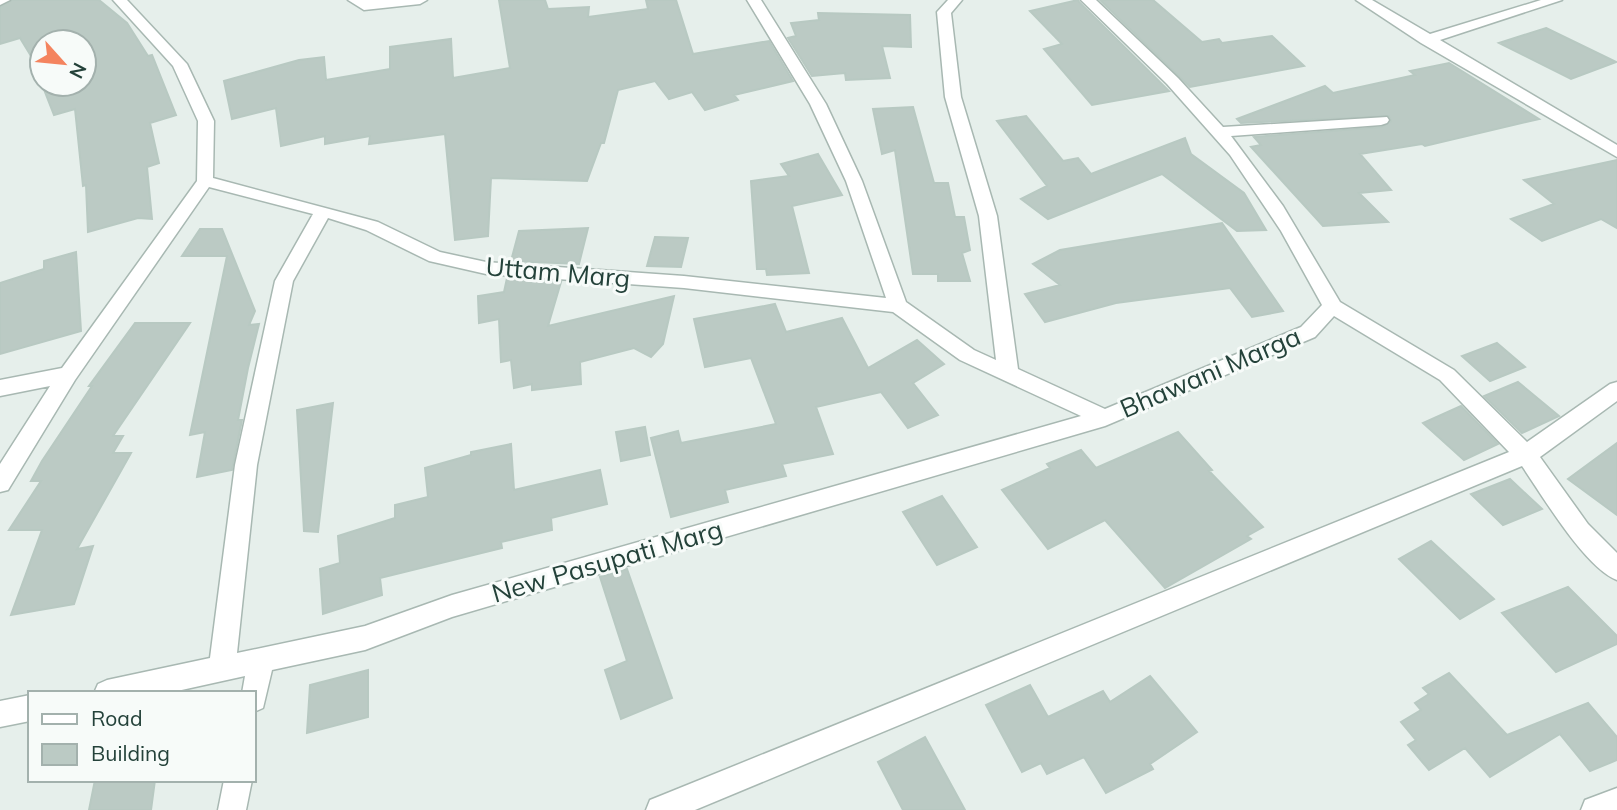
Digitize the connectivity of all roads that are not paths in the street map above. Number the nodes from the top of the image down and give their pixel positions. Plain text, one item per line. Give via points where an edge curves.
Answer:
1 (120, 0) edge
2 (355, 0) edge
3 (420, 0) edge
4 (754, 0) edge
5 (955, 0) edge
6 (1088, 0) edge
7 (1363, 0) edge
8 (1555, 0) edge
9 (1426, 40) junction
10 (1381, 120) dead end
11 (1220, 132) junction
12 (1617, 152) edge
13 (205, 181) junction
14 (323, 211) junction
15 (898, 306) junction
16 (1332, 306) junction
17 (1008, 373) junction
18 (68, 375) junction
19 (0, 388) edge
20 (1617, 390) edge
21 (1105, 418) junction
22 (1526, 455) junction
23 (0, 483) edge
24 (1617, 569) edge
25 (261, 662) junction
26 (222, 670) junction
27 (117, 691) edge
28 (255, 691) edge
29 (28, 708) edge
30 (0, 713) edge
31 (238, 782) edge
32 (1617, 802) edge
33 (232, 810) edge
34 (660, 810) edge
35 (1595, 810) edge

1 - 13 street via 180,64 206,121
2 - 3 street via 364,6
4 - 15 street via 823,115 854,181
5 - 17 street via 944,12 953,97 988,216
6 - 11 street
7 - 9 street
8 - 9 street
9 - 12 street
10 - 11 street
11 - 16 street via 1280,214
13 - 14 street, Uttam Marg
13 - 18 street
14 - 15 street, Uttam Marg via 372,226 435,257 486,268 684,282
14 - 26 street via 284,281 246,465
15 - 17 street, Uttam Marg via 967,355
16 - 21 street, Bhawani Marga via 1308,332
16 - 22 street via 1447,375
17 - 21 street, Uttam Marg
18 - 19 street
18 - 23 street
20 - 22 street
21 - 25 street, New Pasupati Marg via 452,606 365,638
22 - 24 street via 1580,531
22 - 34 street
25 - 26 street, New Pasupati Marg
25 - 28 street
26 - 27 street, New Pasupati Marg
29 - 30 street
31 - 33 street
32 - 35 street

